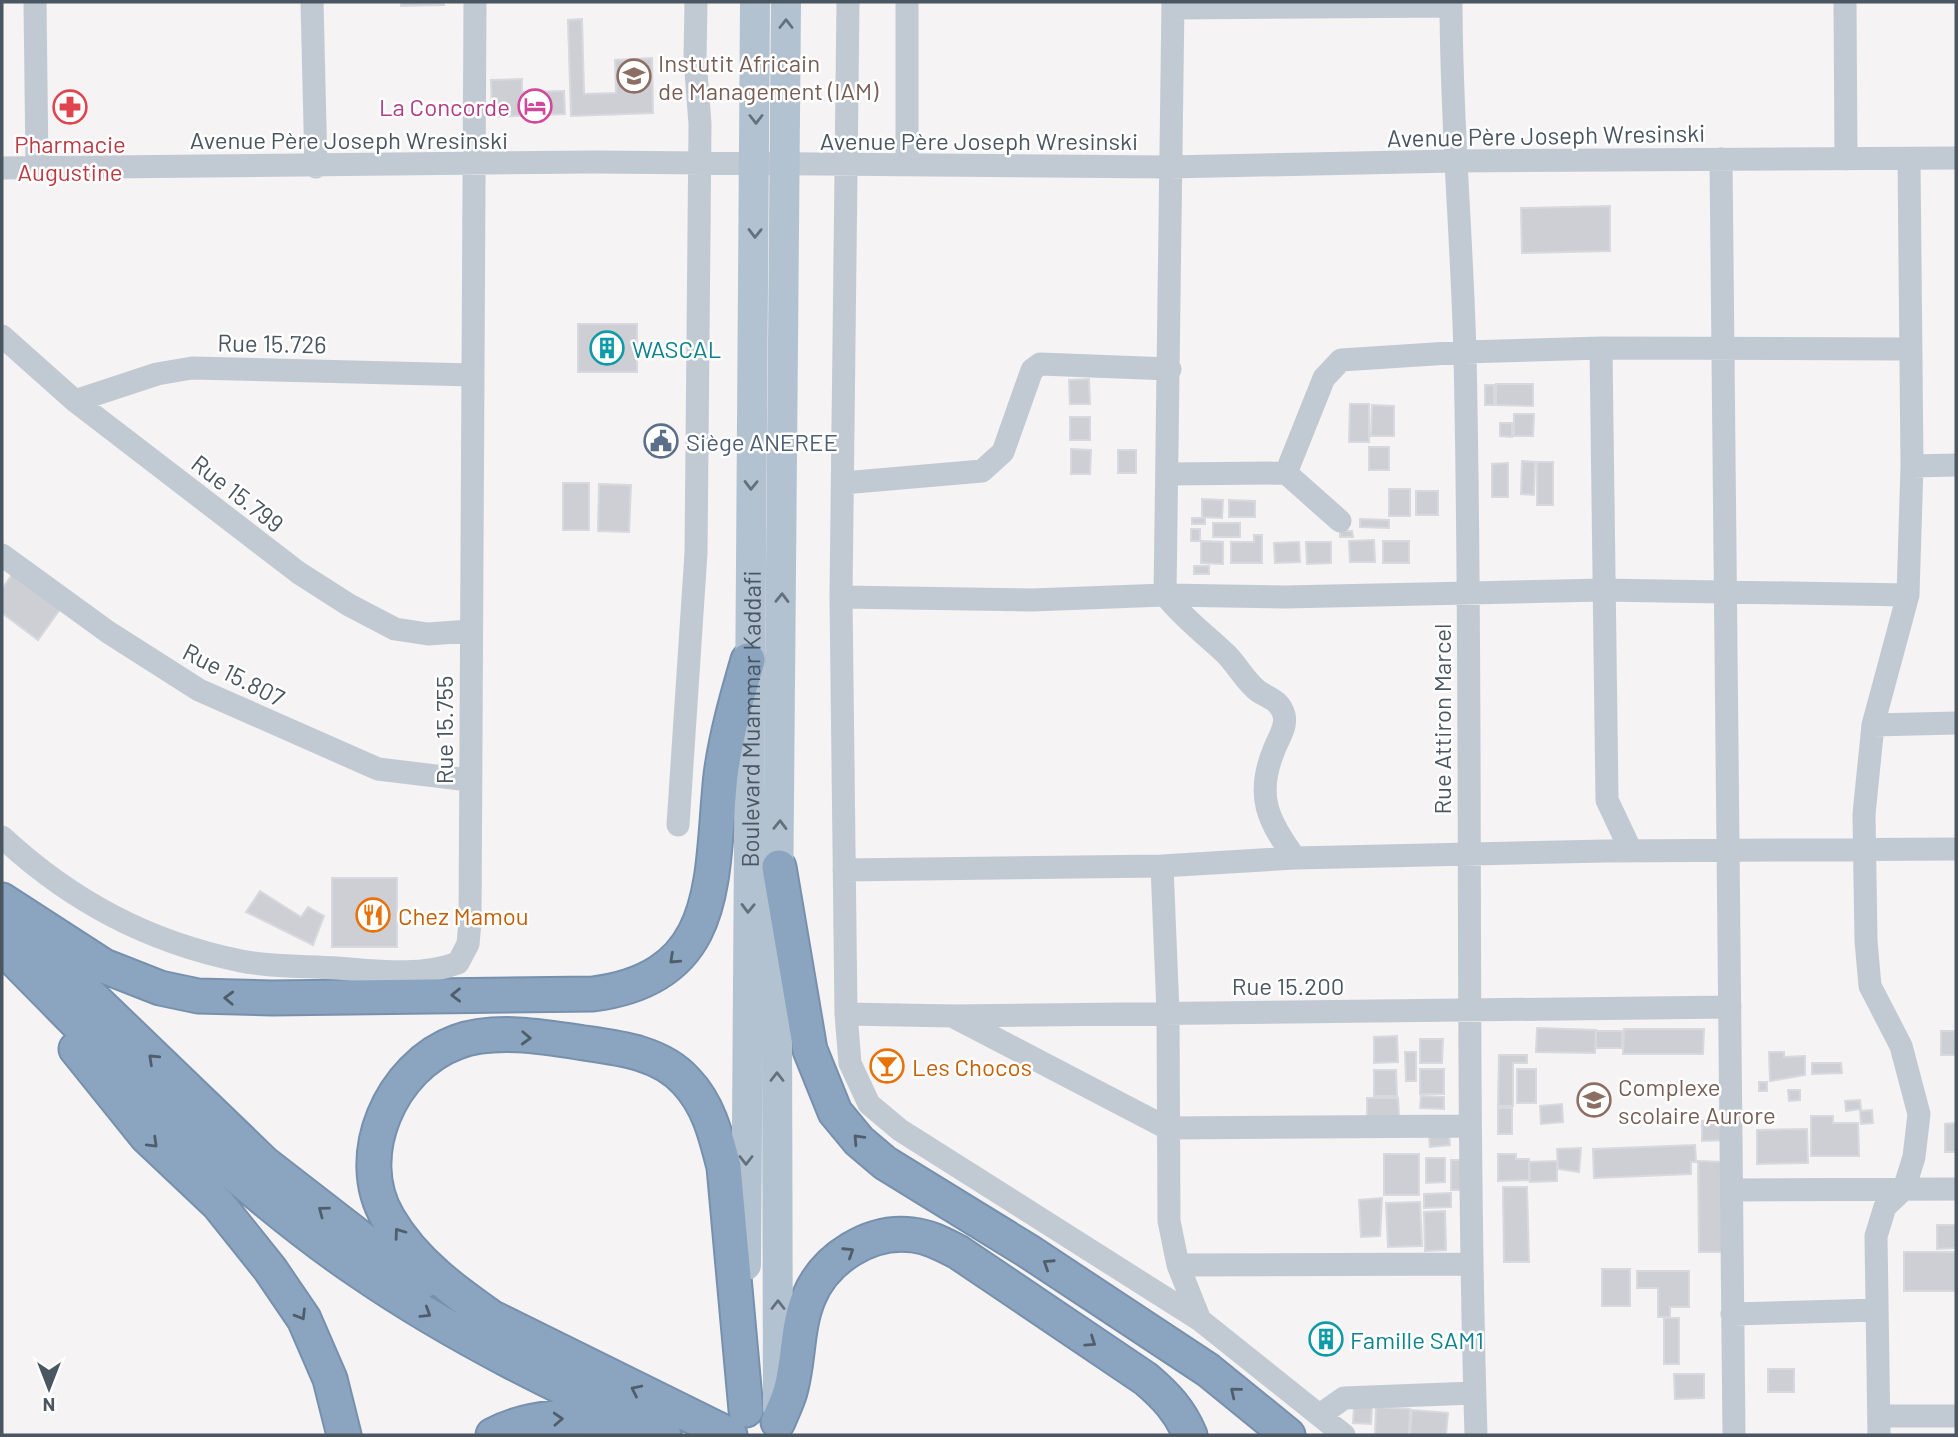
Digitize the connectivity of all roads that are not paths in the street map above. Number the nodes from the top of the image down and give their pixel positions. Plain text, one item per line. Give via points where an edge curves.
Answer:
1 (35, 2) edge
2 (312, 2) edge
3 (475, 2) edge
4 (696, 2) edge
5 (755, 2) edge
6 (786, 2) edge
7 (848, 2) edge
8 (907, 2) edge
9 (1845, 2) edge
10 (1451, 4) edge
11 (1173, 5) edge
12 (1956, 158) edge
13 (1721, 159) junction
14 (1846, 159) junction
15 (1909, 159) junction
16 (1454, 161) junction
17 (699, 164) junction
18 (756, 164) junction
19 (847, 164) junction
20 (907, 164) junction
21 (475, 165) junction
22 (786, 165) junction
23 (37, 166) junction
24 (316, 167) junction
25 (1168, 167) junction
26 (2, 168) edge
27 (2, 336) edge
28 (1601, 348) junction
29 (1724, 348) junction
30 (1909, 349) junction
31 (1465, 352) junction
32 (1170, 369) junction
33 (473, 375) junction
34 (75, 401) junction
35 (1912, 466) junction
36 (1956, 466) edge
37 (1286, 472) junction
38 (1167, 474) junction
39 (842, 483) junction
40 (1340, 521) dead end
41 (2, 555) edge
42 (1603, 590) junction
43 (1727, 593) junction
44 (1466, 594) junction
45 (1165, 595) junction
46 (1908, 595) junction
47 (841, 597) junction
48 (470, 631) junction
49 (748, 660) junction
50 (1956, 723) edge
51 (1873, 725) junction
52 (469, 780) junction
53 (678, 825) dead end
54 (2, 837) edge
55 (1956, 849) edge
56 (1866, 850) junction
57 (1631, 851) junction
58 (1728, 851) junction
59 (1468, 857) junction
60 (1295, 858) junction
61 (1162, 866) junction
62 (779, 867) junction
63 (844, 870) junction
64 (2, 900) edge
65 (2, 909) edge
66 (2, 947) edge
67 (2, 957) edge
68 (1730, 1007) junction
69 (1467, 1009) junction
70 (1168, 1012) junction
71 (846, 1014) junction
72 (953, 1016) junction
73 (1469, 1126) junction
74 (1167, 1128) junction
75 (1904, 1189) junction
76 (1956, 1189) edge
77 (1732, 1190) junction
78 (1471, 1264) junction
79 (1178, 1265) junction
80 (1877, 1310) junction
81 (1732, 1314) junction
82 (1200, 1320) junction
83 (504, 1326) junction
84 (1475, 1393) junction
85 (1320, 1415) junction
86 (1956, 1416) edge
87 (1879, 1426) edge
88 (740, 1427) edge
89 (778, 1429) edge
90 (654, 1430) edge
91 (344, 1435) edge
92 (493, 1435) edge
93 (1190, 1435) edge
94 (1288, 1435) edge
95 (1345, 1435) edge
96 (1476, 1435) edge
97 (1734, 1435) edge

1 - 23 street
2 - 24 street
3 - 21 street, Rue 15.755
4 - 17 street
5 -> 18 main road, Boulevard Muammar Kaddafi
22 -> 6 main road, Boulevard Muammar Kaddafi
7 - 19 street
8 - 20 street
9 - 14 street
10 - 11 street
10 - 16 street, Rue Attiron Marcel
11 - 25 street
12 - 15 street, Avenue Père Joseph Wresinski
13 - 14 street, Avenue Père Joseph Wresinski
13 - 16 street, Avenue Père Joseph Wresinski
13 - 29 street
14 - 15 street, Avenue Père Joseph Wresinski
15 - 30 street
16 - 25 street, Avenue Père Joseph Wresinski
16 - 31 street, Rue Attiron Marcel
17 - 18 street, Avenue Père Joseph Wresinski
17 - 21 street, Avenue Père Joseph Wresinski
17 - 53 street via 696,553
18 - 22 street, Avenue Père Joseph Wresinski
18 -> 49 main road, Boulevard Muammar Kaddafi
19 - 20 street, Avenue Père Joseph Wresinski
19 - 22 street, Avenue Père Joseph Wresinski
19 - 39 street
20 - 25 street, Avenue Père Joseph Wresinski
21 - 24 street, Avenue Père Joseph Wresinski
21 - 33 street, Rue 15.755
62 -> 22 main road, Boulevard Muammar Kaddafi
23 - 24 street, Avenue Père Joseph Wresinski
23 - 26 street, Avenue Père Joseph Wresinski
25 - 32 street
27 - 34 street, Rue 15.799
28 - 29 street
28 - 31 street
28 - 42 street
29 - 30 street
29 - 43 street
30 - 35 street
31 - 37 street via 1341,360 1324,378
31 - 44 street, Rue Attiron Marcel
32 - 38 street
32 - 39 street via 1040,363 1032,370 1003,452 982,471
33 - 34 street, Rue 15.726 via 192,368 157,374
33 - 48 street, Rue 15.755
34 - 48 street, Rue 15.799 via 299,573 349,605 395,629 428,634
35 - 36 street
35 - 46 street
37 - 38 street
37 - 40 street
38 - 45 street
39 - 47 street
41 - 52 street, Rue 15.807 via 108,632 199,690 378,769
42 - 43 street
42 - 44 street
42 - 57 street via 1607,800
43 - 46 street
43 - 58 street
44 - 45 street
44 - 59 street, Rue Attiron Marcel
45 - 47 street via 1032,600
45 - 60 street via 1284,712 1285,724 1272,753 1265,799 1267,816
46 - 51 street
47 - 63 street
48 - 52 street, Rue 15.755
49 -> 64 highway via 722,774 706,912 671,963 622,990 272,999 198,996 160,988 104,966
49 -> 88 main road, Boulevard Muammar Kaddafi
50 - 51 street
51 - 56 street via 1865,802
52 - 54 street, Rue 15.755 via 468,944 458,963 437,971 243,962 161,940 40,873
55 - 56 street
56 - 58 street
56 - 75 street via 1870,986 1902,1046 1919,1114 1914,1157
57 - 58 street
57 - 59 street
58 - 68 street
59 - 60 street
59 - 69 street, Rue Attiron Marcel
60 - 61 street
61 - 63 street
61 - 70 street
89 -> 62 main road, Boulevard Muammar Kaddafi
94 -> 62 highway via 1208,1370 885,1163 859,1141 835,1112 810,1050
63 - 71 street
83 -> 65 highway via 383,1255 264,1163
66 -> 90 highway via 190,1134 361,1273 511,1363
67 -> 91 highway via 146,1136 218,1205 270,1269 304,1319 330,1379
68 - 69 street, Rue 15.200
68 - 77 street
69 - 70 street, Rue 15.200
69 - 73 street, Rue Attiron Marcel
70 - 72 street, Rue 15.200
70 - 74 street
71 - 72 street, Rue 15.200
71 - 82 street via 850,1063 869,1104 900,1130
72 - 74 street
73 - 74 street
73 - 78 street, Rue Attiron Marcel
74 - 79 street via 1169,1221
75 - 76 street
75 - 77 street
75 - 80 street via 1885,1208 1876,1237
77 - 81 street
78 - 79 street
78 - 84 street, Rue Attiron Marcel
79 - 82 street
80 - 81 street
80 - 87 street
81 - 97 street
82 - 85 street
88 -> 83 highway via 698,1420
83 -> 88 highway via 455,1292 411,1250 387,1217 376,1184 375,1141 385,1111 413,1072 457,1041 492,1036 556,1039 621,1048 662,1061 701,1098 724,1167
84 - 85 street via 1345,1398
84 - 96 street, Rue Attiron Marcel
85 - 95 street
86 - 87 street
89 -> 93 highway via 806,1306 820,1278 859,1245 896,1234 932,1239 958,1252 1146,1380 1170,1400
92 -> 90 highway via 507,1427 554,1418 611,1420

